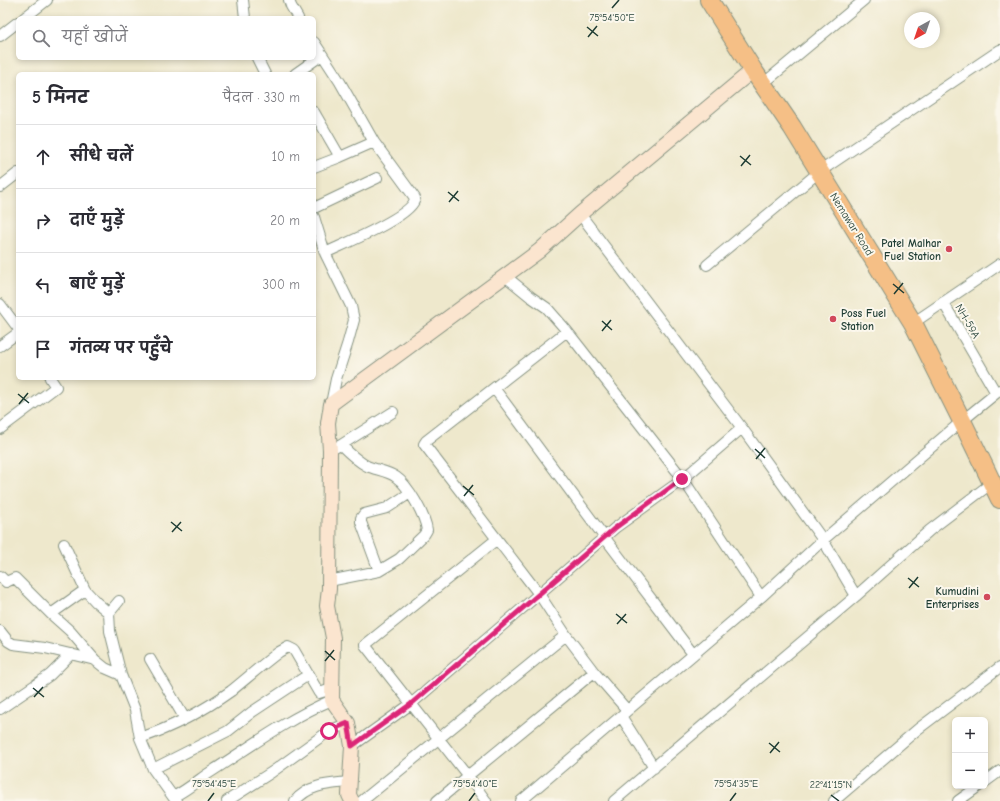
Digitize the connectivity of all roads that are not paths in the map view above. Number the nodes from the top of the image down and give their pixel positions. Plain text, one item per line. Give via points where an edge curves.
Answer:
1 (47, 0) edge
2 (243, 0) edge
3 (289, 0) edge
4 (709, 0) edge
5 (720, 0) edge
6 (864, 0) edge
7 (27, 16) edge
8 (245, 16) edge
9 (297, 16) edge
10 (16, 24) edge
11 (0, 36) edge
12 (316, 45) edge
13 (1000, 50) edge
14 (322, 55) junction
15 (316, 59) edge
16 (258, 60) edge
17 (315, 60) edge
18 (753, 70) junction
19 (264, 72) edge
20 (298, 72) edge
21 (770, 78) junction
22 (316, 115) edge
23 (374, 142) junction
24 (340, 157) junction
25 (316, 166) edge
26 (823, 170) junction
27 (16, 175) edge
28 (378, 178) dead end
29 (0, 187) edge
30 (316, 207) edge
31 (580, 214) junction
32 (316, 224) edge
33 (325, 253) junction
34 (1000, 264) edge
35 (707, 265) dead end
36 (506, 276) junction
37 (943, 302) junction
38 (0, 304) edge
39 (916, 320) junction
40 (16, 325) edge
41 (567, 331) junction
42 (16, 334) edge
43 (0, 346) edge
44 (51, 380) edge
45 (494, 388) junction
46 (998, 392) edge
47 (331, 404) junction
48 (393, 412) dead end
49 (967, 417) junction
50 (742, 428) junction
51 (0, 429) edge
52 (335, 447) junction
53 (996, 478) edge
54 (682, 479) junction
55 (410, 493) junction
56 (1000, 499) edge
57 (604, 538) junction
58 (497, 539) junction
59 (823, 540) junction
60 (64, 544) dead end
61 (379, 571) junction
62 (0, 576) edge
63 (329, 581) junction
64 (84, 590) junction
65 (539, 594) junction
66 (856, 596) junction
67 (761, 597) junction
68 (119, 601) dead end
69 (109, 613) junction
70 (51, 614) junction
71 (0, 631) edge
72 (566, 635) junction
73 (71, 654) junction
74 (693, 654) junction
75 (150, 659) dead end
76 (95, 660) junction
77 (1000, 667) edge
78 (594, 672) junction
79 (121, 675) junction
80 (308, 675) junction
81 (332, 694) junction
82 (411, 704) junction
83 (0, 709) edge
84 (624, 713) junction
85 (185, 719) junction
86 (348, 723) junction
87 (140, 738) junction
88 (438, 739) junction
89 (352, 746) junction
90 (654, 768) junction
91 (153, 769) junction
92 (1000, 771) edge
93 (468, 776) junction
94 (988, 780) edge
95 (350, 782) junction
96 (975, 789) edge
97 (174, 799) edge
98 (226, 801) edge
99 (295, 801) edge
100 (352, 801) edge
101 (362, 801) edge
102 (437, 801) edge
103 (486, 801) edge
104 (521, 801) edge
105 (614, 801) edge
106 (834, 801) edge
107 (958, 801) edge

1 - 7 street
2 - 8 street
3 - 9 street
4 - 18 highway, Nemawar Road
5 - 21 highway, Nemawar Road
6 - 21 street
10 - 11 street
12 - 14 street
13 - 26 street
14 - 15 street
14 - 23 street
16 - 19 street
17 - 20 street
18 - 26 highway, Nemawar Road
18 - 31 street
21 - 26 highway, Nemawar Road
22 - 24 street
23 - 24 street
23 - 33 street via 416,201 383,226
24 - 25 street
26 - 35 street
26 - 39 highway, Nemawar Road via 910,299
27 - 29 street
28 - 30 street
31 - 36 street via 539,251
31 - 50 street
32 - 33 street
33 - 47 street via 351,306 354,320
34 - 37 street
36 - 41 street via 547,308
36 - 47 street
37 - 39 street
37 - 46 street, NH-59A
38 - 40 street
39 - 49 highway, Nemawar Road
41 - 45 street
41 - 54 street
42 - 43 street
44 - 51 street via 56,387
45 - 57 street
45 - 58 street via 424,444
46 - 49 street
47 - 52 street via 328,423
48 - 52 street
49 - 53 highway, Nemawar Road
49 - 59 street
50 - 54 street
50 - 59 street
52 - 55 street via 368,466 396,476
52 - 63 street
53 - 56 highway, Nemawar Road
53 - 66 street via 930,530
54 - 57 street
54 - 67 street
55 - 61 street via 423,517 426,532 399,559
55 - 61 street via 387,508 364,514 361,518
57 - 65 street
57 - 74 street
58 - 65 street
58 - 82 street via 366,645
59 - 66 street
59 - 67 street
60 - 64 street
61 - 63 street
62 - 70 street via 6,582 15,578
63 - 81 street via 327,606 333,638
64 - 69 street
64 - 70 street
65 - 72 street
65 - 82 street
66 - 90 street
67 - 74 street
68 - 69 street
69 - 79 street via 110,631
70 - 76 street
71 - 73 street via 13,644
72 - 78 street
72 - 88 street
73 - 76 street
73 - 83 street via 50,675
74 - 84 street
75 - 85 street
76 - 79 street
77 - 106 street via 918,729
78 - 84 street
78 - 93 street
79 - 87 street via 135,710
80 - 81 street via 319,693
80 - 85 street via 294,650 288,648 279,652 203,710
80 - 91 street via 228,731
81 - 86 street
81 - 97 street
82 - 88 street
82 - 89 street
84 - 90 street
84 - 104 street
85 - 87 street
86 - 89 street
86 - 98 street via 329,731
87 - 91 street
88 - 93 street
88 - 101 street
89 - 95 street
90 - 105 street
91 - 97 street
92 - 94 street
93 - 102 street
93 - 103 street
95 - 99 street via 317,786
95 - 100 street
96 - 107 street

